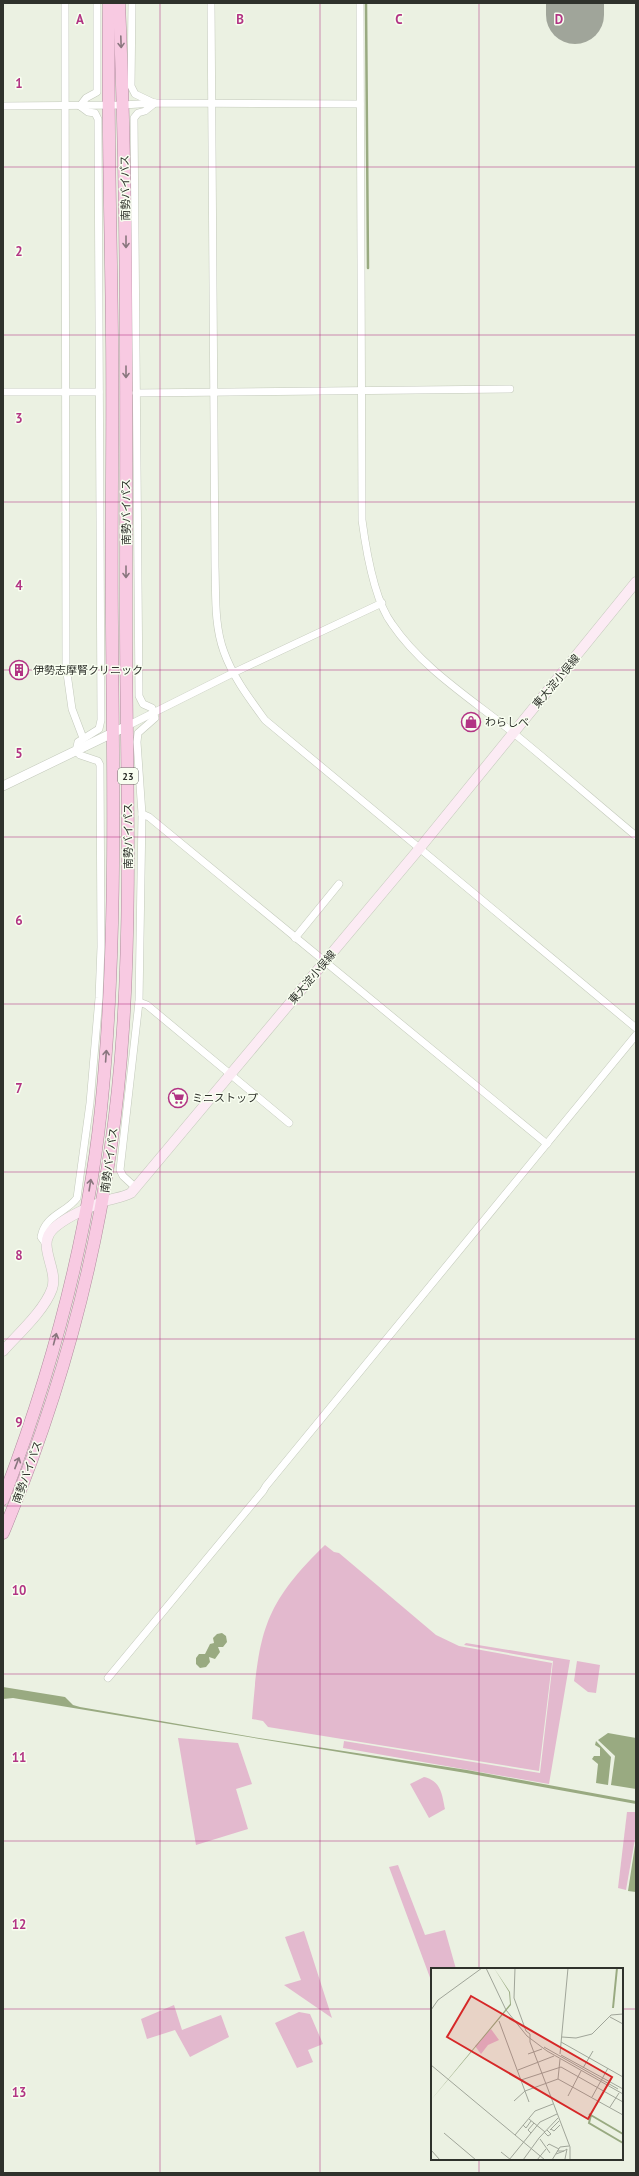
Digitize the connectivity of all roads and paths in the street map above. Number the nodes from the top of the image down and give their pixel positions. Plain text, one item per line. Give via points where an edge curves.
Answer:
1 (65, 3) edge
2 (97, 3) edge
3 (109, 3) edge
4 (119, 3) edge
5 (132, 3) edge
6 (211, 3) edge
7 (360, 3) edge
8 (155, 103) junction
9 (360, 104) junction
10 (66, 105) junction
11 (108, 105) junction
12 (212, 105) junction
13 (3, 106) edge
14 (80, 106) junction
15 (123, 106) junction
16 (510, 389) dead end
17 (361, 390) junction
18 (3, 392) edge
19 (65, 392) junction
20 (99, 392) junction
21 (213, 392) junction
22 (136, 393) junction
23 (636, 582) edge
24 (382, 603) junction
25 (233, 673) junction
26 (154, 712) junction
27 (127, 726) junction
28 (513, 732) junction
29 (112, 734) junction
30 (83, 738) junction
31 (76, 751) junction
32 (3, 786) edge
33 (142, 814) junction
34 (636, 836) edge
35 (419, 849) junction
36 (339, 884) dead end
37 (295, 938) junction
38 (324, 962) junction
39 (139, 1002) junction
40 (636, 1028) edge
41 (636, 1036) edge
42 (229, 1075) junction
43 (289, 1123) dead end
44 (547, 1144) junction
45 (136, 1188) junction
46 (103, 1202) junction
47 (86, 1210) junction
48 (46, 1244) junction
49 (3, 1351) edge
50 (3, 1499) edge
51 (3, 1533) edge
52 (108, 1678) dead end

1 - 10 street
2 - 14 street via 97,92 86,98
3 - 11 highway, 南勢バイパス / 23
4 -> 15 highway, 南勢バイパス / 23
5 - 8 street via 131,86 135,94
6 - 12 street
7 - 9 street
8 - 12 street
8 - 15 street
8 - 22 street via 134,118
9 - 12 street
9 - 17 street
10 - 13 street
10 - 14 street
10 - 19 street
11 - 14 street
11 - 15 street
11 - 29 highway, 南勢バイパス / 23 via 112,340
12 - 21 street
14 - 20 street via 88,112 95,113 98,119
15 -> 27 highway, 南勢バイパス / 23 via 126,238
16 - 17 street
17 - 21 street
17 - 24 street via 362,520 367,557
18 - 19 street
19 - 20 street
19 - 30 street via 66,666 72,709
20 - 30 street via 102,720 99,729
21 - 22 street
21 - 25 street via 217,618 223,651
22 - 26 street via 139,696 143,704 152,708
23 - 28 main road, 東大淀小俣線
24 - 25 street
24 - 28 street via 391,623 414,652
25 - 26 street
25 - 35 street via 264,720
26 - 27 street
26 - 33 street via 155,718 138,733
27 - 29 street
27 - 46 highway, 南勢バイパス / 23 via 128,920 123,1028
28 - 34 street
28 - 35 main road, 東大淀小俣線
29 - 31 street
47 -> 29 highway, 南勢バイパス / 23 via 103,1089 107,1029 111,936
30 - 31 street via 78,742
31 - 32 street
31 - 48 street via 80,755 93,758 100,765 99,998 90,1103 77,1198 46,1224 42,1237
33 - 37 street via 149,817
33 - 39 street
35 - 38 main road, 東大淀小俣線
35 - 40 street
36 - 37 street
37 - 38 street
38 - 42 main road, 東大淀小俣線
38 - 44 street
39 - 42 street via 147,1005
39 - 45 street via 120,1170
41 - 44 street
42 - 43 street
42 - 45 main road, 東大淀小俣線
44 - 52 street
45 - 46 main road, 東大淀小俣線 via 127,1195
46 - 47 main road, 東大淀小俣線
46 - 51 highway, 南勢バイパス / 23 via 78,1313 58,1385 28,1472
47 - 48 main road, 東大淀小俣線 via 54,1227 48,1234
50 -> 47 highway, 南勢バイパス / 23 via 41,1395
48 - 49 main road via 52,1270 52,1288 44,1304

